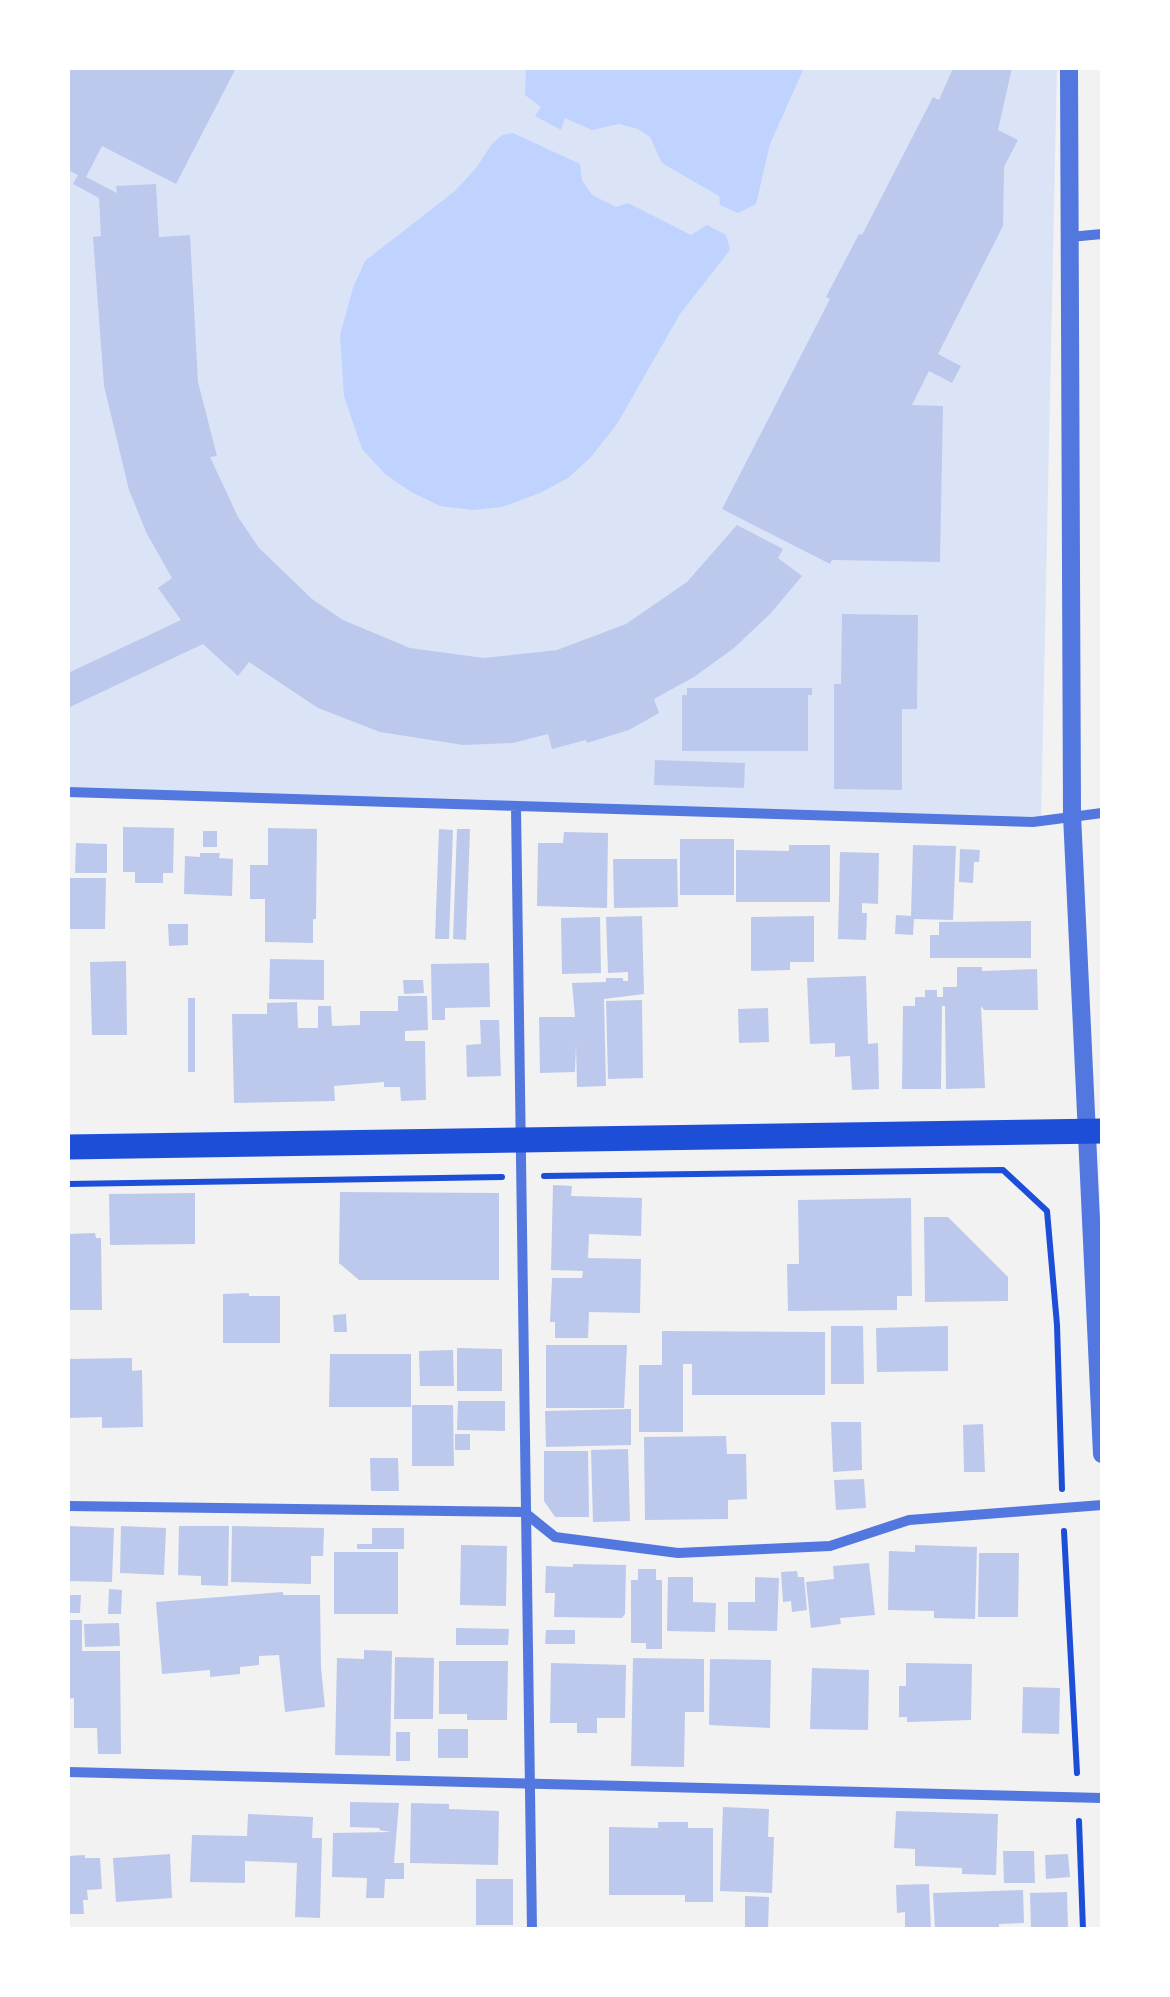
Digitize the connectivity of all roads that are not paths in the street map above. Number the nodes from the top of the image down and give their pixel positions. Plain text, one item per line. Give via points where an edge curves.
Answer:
1 (1069, 68) edge
2 (1102, 234) edge
3 (1070, 236) junction
4 (68, 792) edge
5 (516, 807) junction
6 (1102, 813) edge
7 (1072, 814) junction
8 (1096, 1132) edge
9 (522, 1139) junction
10 (68, 1147) edge
11 (1102, 1454) edge
12 (1102, 1505) edge
13 (68, 1506) edge
14 (524, 1512) junction
15 (68, 1772) edge
16 (528, 1784) junction
17 (1102, 1798) edge
18 (532, 1930) edge

1 - 3 street
2 - 3 street
3 - 7 street
4 - 5 street
5 - 7 street via 1033,822
5 - 9 street
6 - 7 street
7 - 8 street
8 - 9 main road
8 - 11 street
9 - 10 main road
9 - 14 street
12 - 14 street via 910,1520 830,1546 678,1553 554,1536
13 - 14 street
14 - 16 street
15 - 16 street
16 - 17 street
16 - 18 street

